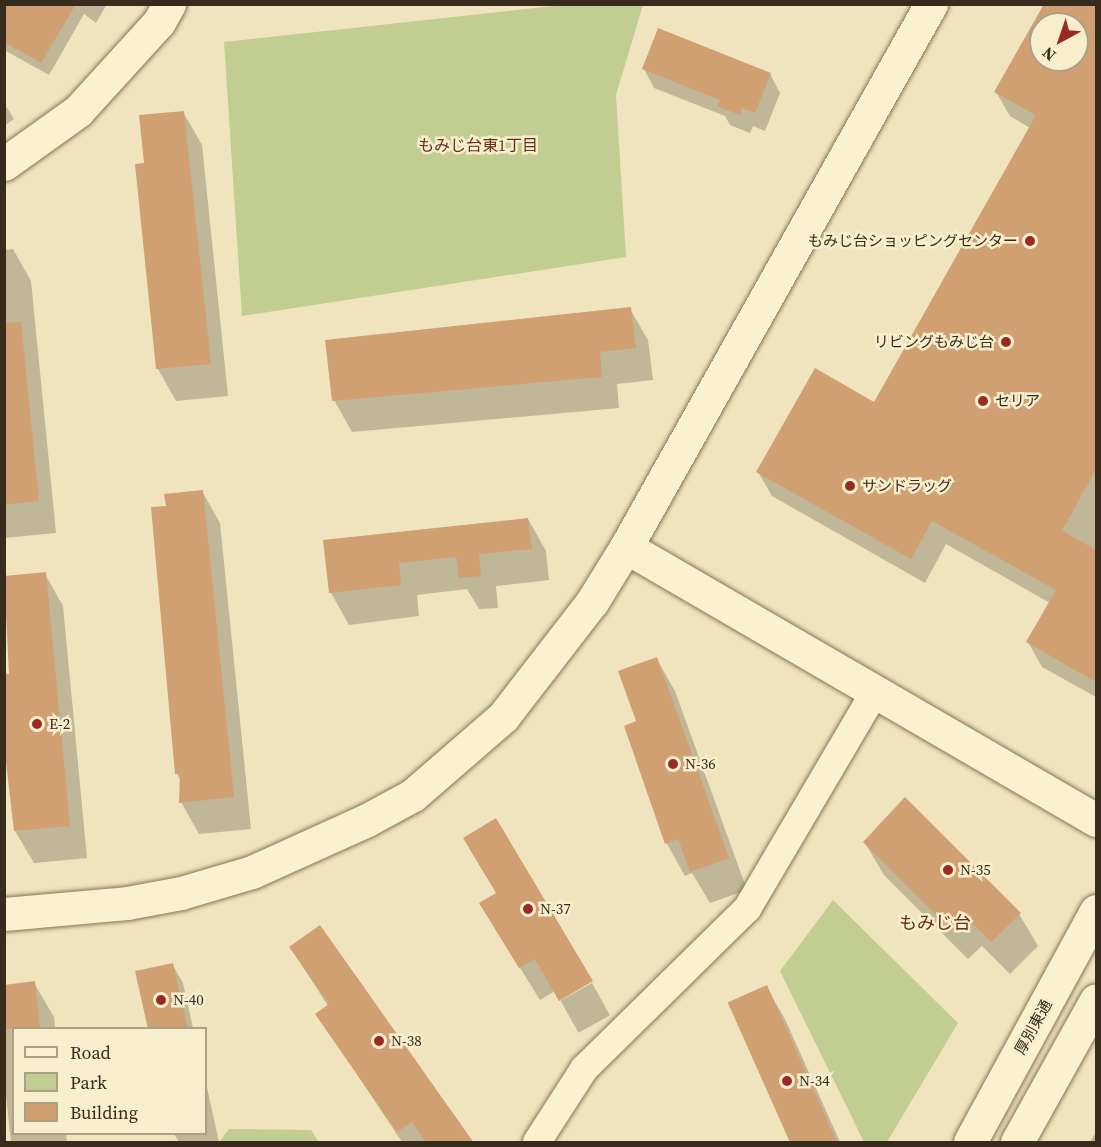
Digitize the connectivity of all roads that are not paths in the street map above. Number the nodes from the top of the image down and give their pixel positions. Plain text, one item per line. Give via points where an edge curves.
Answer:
1 (169, 4) edge
2 (931, 4) edge
3 (4, 164) edge
4 (626, 547) junction
5 (875, 692) junction
6 (1096, 820) edge
7 (1096, 911) edge
8 (4, 914) edge
9 (1096, 1000) edge
10 (537, 1143) edge
11 (970, 1143) edge
12 (1017, 1143) edge

1 - 3 street via 159,22 78,111
2 - 4 street
4 - 5 street
4 - 8 street via 592,602 503,717 413,795 252,872 181,893 127,903
5 - 6 street
5 - 10 street via 747,909 585,1069
7 - 11 street, 厚別東通
9 - 12 street

